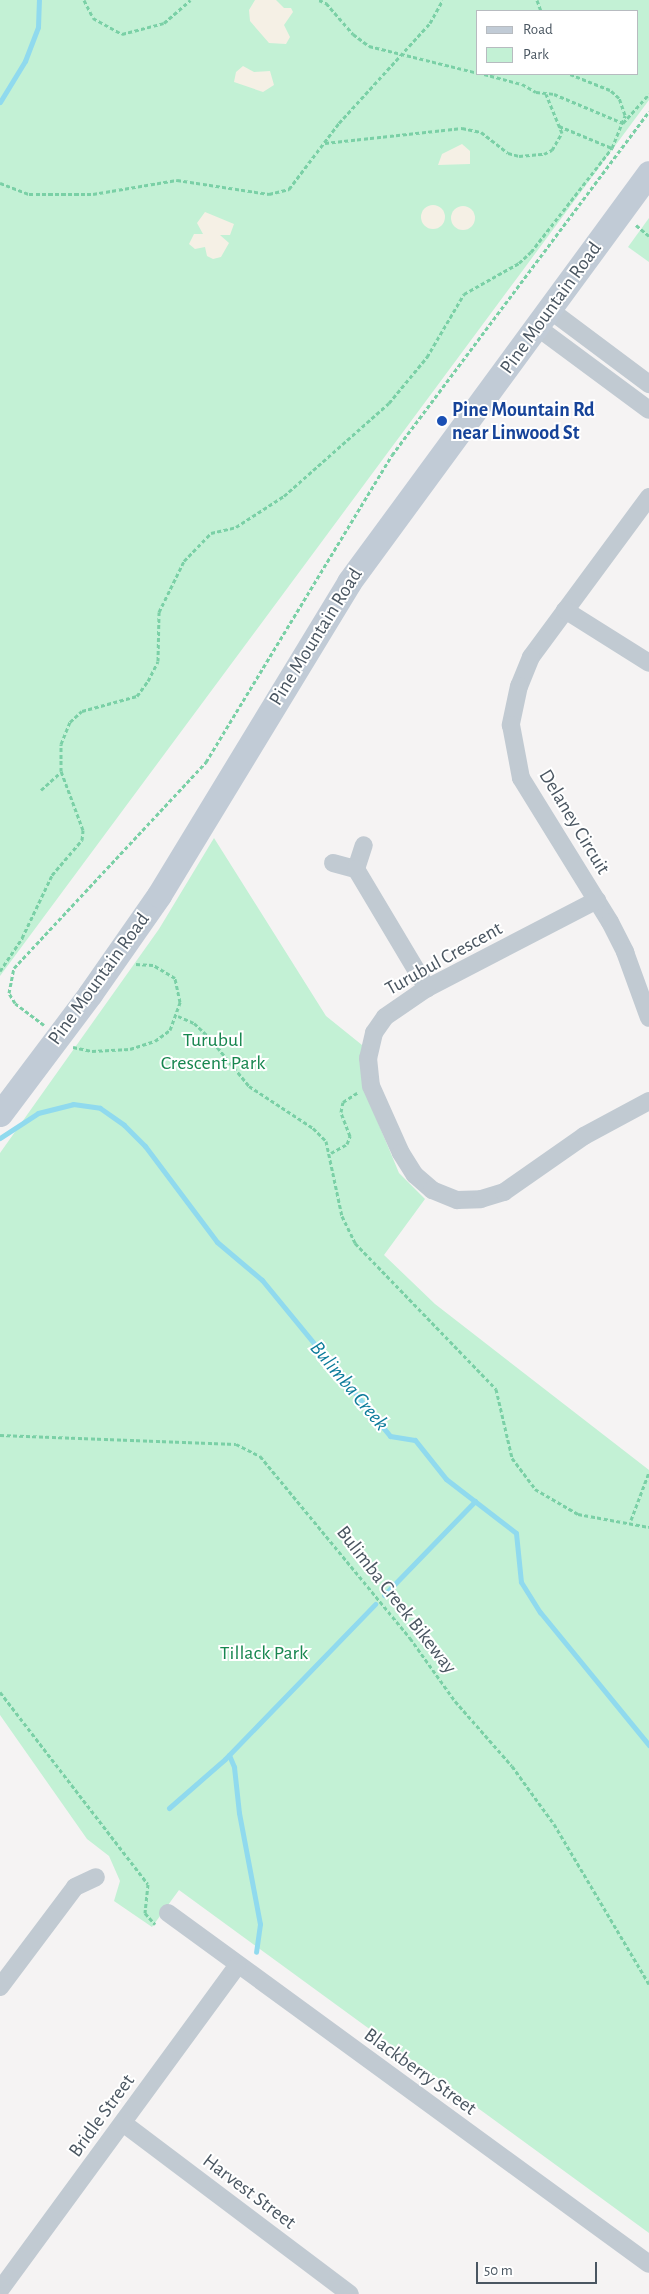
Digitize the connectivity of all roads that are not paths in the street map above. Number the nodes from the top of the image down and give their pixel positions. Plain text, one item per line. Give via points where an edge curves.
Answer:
1 (649, 173) edge
2 (543, 318) junction
3 (649, 384) edge
4 (649, 410) edge
5 (649, 497) edge
6 (565, 610) junction
7 (649, 663) edge
8 (364, 845) dead end
9 (333, 862) dead end
10 (356, 869) junction
11 (597, 900) junction
12 (427, 988) junction
13 (649, 1018) edge
14 (649, 1101) edge
15 (0, 1114) edge
16 (96, 1877) dead end
17 (161, 1919) road end
18 (237, 1966) junction
19 (0, 1987) edge
20 (123, 2123) junction
21 (649, 2264) edge
22 (0, 2290) edge
23 (350, 2294) edge

1 - 2 main road, Pine Mountain Road
2 - 3 street
2 - 4 street
2 - 15 main road, Pine Mountain Road, bridge via 349,582 159,895
5 - 6 street, Delaney Circuit
6 - 7 street
6 - 11 street, Delaney Circuit via 532,656 519,686 511,724 513,749 521,778
8 - 10 street
9 - 10 street
10 - 12 street
11 - 12 street, Turubul Crescent
11 - 13 street, Delaney Circuit via 625,952
12 - 14 street, Turubul Crescent via 385,1017 374,1033 368,1058 371,1086 401,1153 415,1175 432,1190 457,1200 481,1199 504,1192 584,1136
16 - 19 street via 75,1887
17 - 18 street, Blackberry Street
18 - 20 street, Bridle Street
18 - 21 street, Blackberry Street
20 - 22 street, Bridle Street
20 - 23 street, Harvest Street

